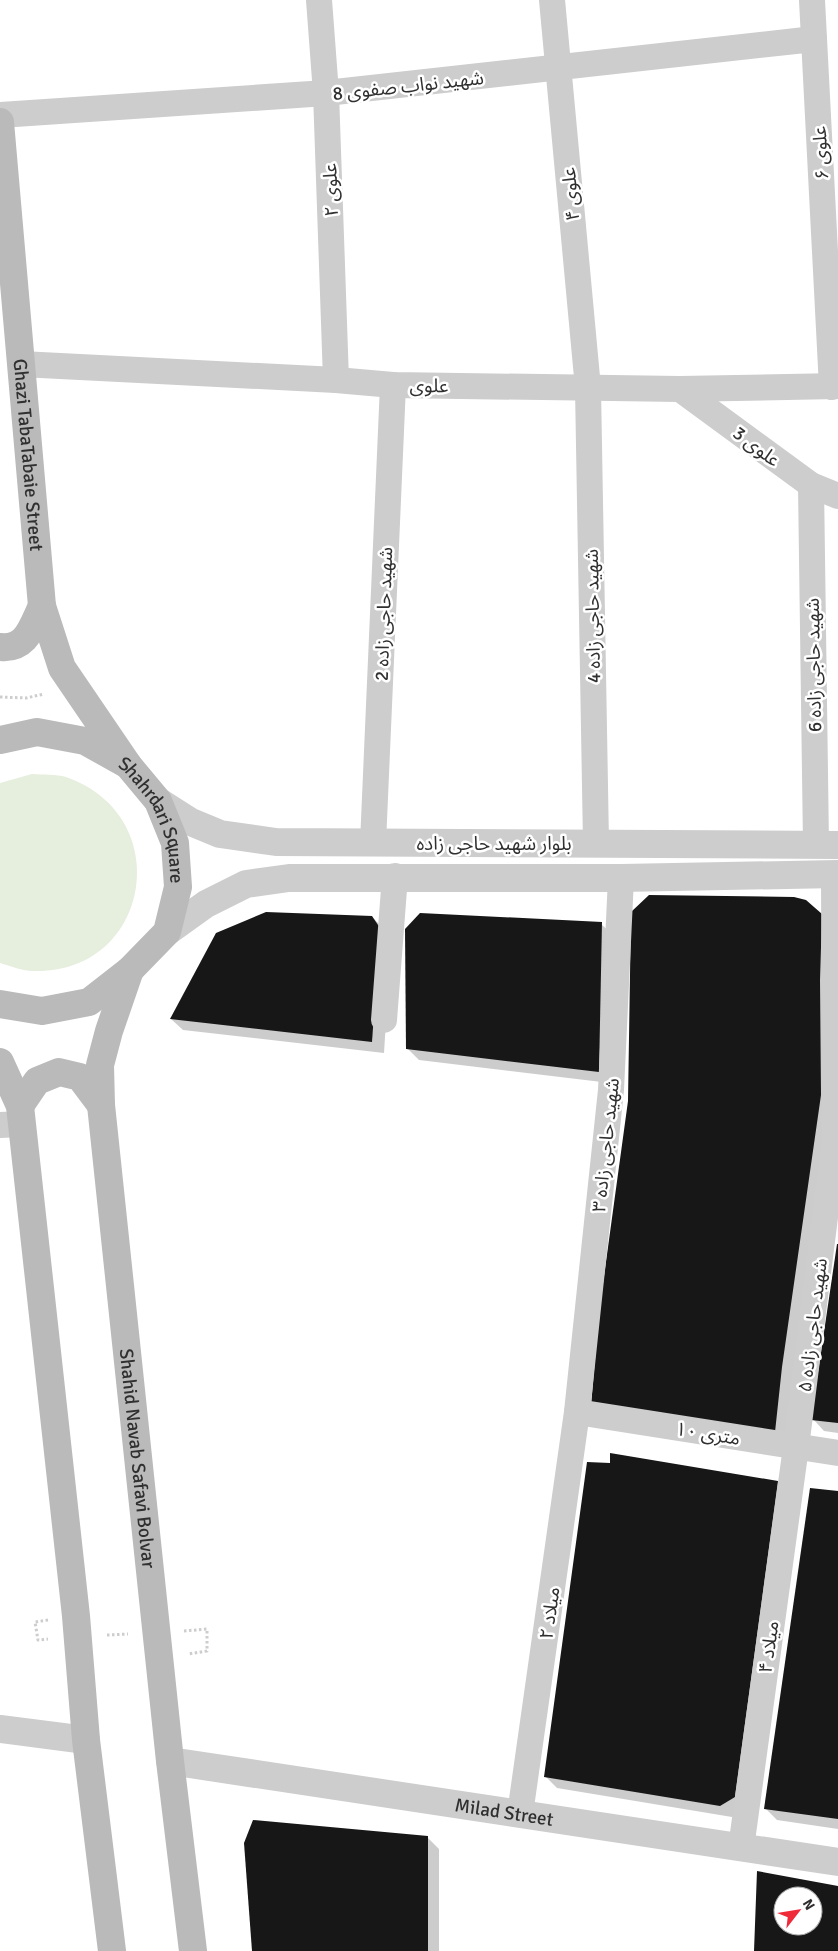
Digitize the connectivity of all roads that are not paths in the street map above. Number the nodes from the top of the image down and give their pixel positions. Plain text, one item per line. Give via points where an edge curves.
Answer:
1 (319, 0) edge
2 (552, 0) edge
3 (812, 0) edge
4 (814, 39) junction
5 (558, 68) junction
6 (326, 94) junction
7 (0, 116) edge
8 (0, 122) edge
9 (21, 364) junction
10 (336, 380) junction
11 (393, 384) junction
12 (835, 387) edge
13 (588, 388) junction
14 (680, 389) junction
15 (811, 485) junction
16 (838, 496) edge
17 (42, 606) junction
18 (0, 647) edge
19 (0, 740) edge
20 (128, 764) junction
21 (158, 801) junction
22 (373, 843) junction
23 (596, 843) junction
24 (827, 845) edge
25 (836, 874) edge
26 (395, 876) junction
27 (621, 878) junction
28 (167, 932) junction
29 (130, 970) junction
30 (0, 1004) edge
31 (384, 1020) dead end
32 (0, 1062) edge
33 (101, 1105) junction
34 (14, 1118) edge
35 (577, 1412) junction
36 (796, 1447) junction
37 (838, 1453) edge
38 (0, 1729) edge
39 (86, 1740) junction
40 (170, 1761) junction
41 (520, 1814) junction
42 (741, 1848) junction
43 (838, 1862) edge
44 (112, 1951) edge
45 (193, 1951) edge

1 - 6 street, علوی ۲
2 - 5 street, علوی ۴
3 - 4 street, علوی ۶
4 - 5 street, شهید نواب صفوی 8
4 - 12 street, علوی ۶
5 - 6 street, شهید نواب صفوی 8
5 - 13 street, علوی ۴
6 - 7 street, شهید نواب صفوی 8
6 - 10 street, علوی ۲
8 - 9 main road, Ghazi TabaTabaie Street
9 - 10 street, علوی
9 - 17 main road, Ghazi TabaTabaie Street
10 - 11 street, علوی
11 - 13 street, علوی
11 - 22 street, شهید حاجی زاده 2
12 - 14 street, علوی
13 - 14 street, علوی
13 - 23 street, شهید حاجی زاده 4
14 - 15 street, علوی 3
15 - 16 street, علوی 3
15 - 24 street, شهید حاجی زاده 6
17 - 18 main road via 29,636 8,648
17 - 20 main road, Ghazi TabaTabaie Street via 62,668
19 - 20 main road, Shahrdari Square via 37,732 85,741
20 - 21 main road, Shahrdari Square
21 - 22 street, بلوار شهید حاجی زاده via 192,822 220,834 276,842
21 - 28 main road, Shahrdari Square via 176,851 178,887
22 - 23 street, بلوار شهید حاجی زاده
23 - 24 street, بلوار شهید حاجی زاده
25 - 27 street, بلوار شهید حاجی زاده
25 - 36 street, شهید حاجی زاده ۵ via 835,1138
26 - 27 street, بلوار شهید حاجی زاده
26 - 28 street, بلوار شهید حاجی زاده via 289,878 246,884 206,904
26 - 31 street
27 - 35 street, شهید حاجی زاده ۳ via 611,1090
28 - 29 main road
29 - 30 main road via 90,1002 42,1011
29 - 33 main road, Shahid Navab Safavi Bolvar via 100,1065
32 - 34 main road
33 - 34 main road via 80,1077 59,1072 37,1081
33 - 40 main road, Shahid Navab Safavi Bolvar
34 - 39 main road via 76,1616
35 - 36 street, ۱۰ متری
35 - 41 street, میلاد ۲
36 - 37 street, ۱۰ متری
36 - 42 street, میلاد ۴
38 - 39 street
39 - 44 main road
40 - 41 street, Milad Street
40 - 45 main road, Shahid Navab Safavi Bolvar
41 - 42 street, Milad Street
42 - 43 street, Milad Street

